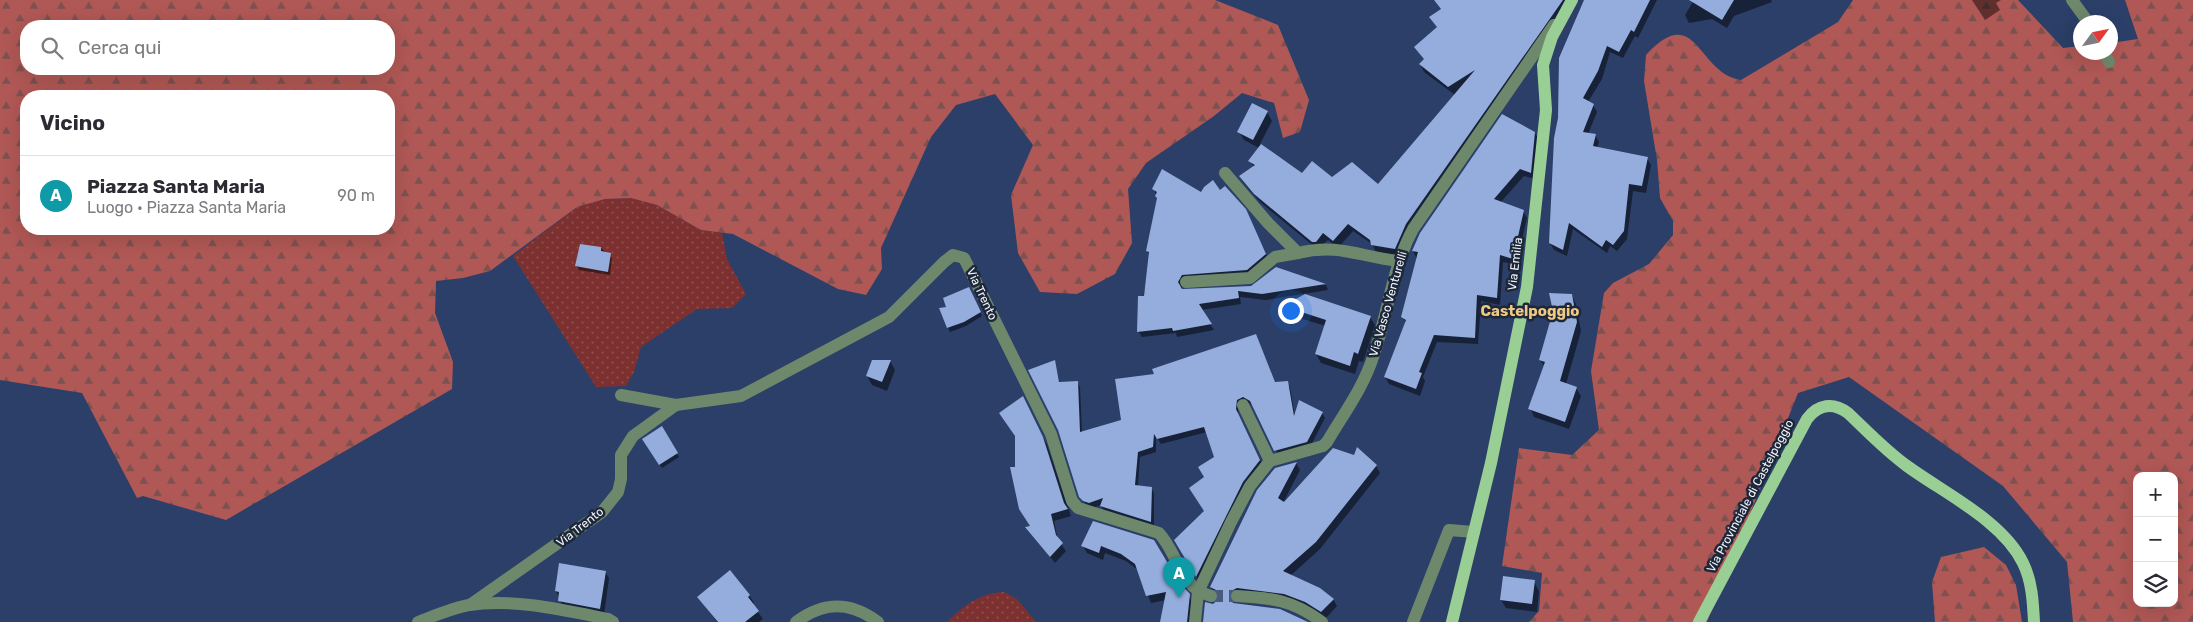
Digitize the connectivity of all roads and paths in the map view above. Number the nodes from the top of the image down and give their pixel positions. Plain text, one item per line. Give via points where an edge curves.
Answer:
1 (1572, 0) edge
2 (2072, 0) edge
3 (2083, 15) edge
4 (1225, 173) dead end
5 (1298, 253) junction
6 (1399, 261) junction
7 (1186, 282) dead end
8 (621, 395) dead end
9 (676, 404) junction
10 (1243, 405) dead end
11 (1270, 461) junction
12 (1474, 532) junction
13 (1200, 590) junction
14 (1212, 596) tunnel mouth
15 (1237, 596) tunnel mouth
16 (470, 605) junction
17 (1196, 621) edge
18 (418, 622) edge
19 (613, 622) edge
20 (796, 622) edge
21 (878, 622) edge
22 (1322, 622) edge
23 (1413, 622) edge
24 (1452, 622) edge
25 (1699, 622) edge
26 (2034, 622) edge

1 - 6 street, Via Vasco Venturelli via 1413,229
1 - 12 main road, Via Emilia via 1552,37 1544,64 1546,110 1527,287
2 - 3 street
4 - 5 street
5 - 6 street via 1318,248 1340,248
5 - 7 street via 1275,256 1250,278
6 - 11 street, Via Vasco Venturelli via 1364,384 1323,446
8 - 9 street, Via Trento
9 - 13 street, Via Trento via 741,396 756,389 778,374 889,317 944,262 953,255 964,258 1051,434 1072,501 1078,508 1159,533 1186,579
9 - 16 street, Via Trento via 633,436 621,454 618,492 602,512
10 - 11 street
11 - 13 street via 1250,486
12 - 23 street via 1449,530
12 - 24 main road
13 - 14 street
13 - 17 street
15 - 22 street via 1289,602
16 - 18 street
16 - 19 street via 521,604 571,611
20 - 21 street via 808,612 835,606 863,610
25 - 26 main road, Via Provinciale di Castelpoggio via 1807,419 1812,412 1826,406 1842,408 1906,465 1996,528 2023,562 2032,596

